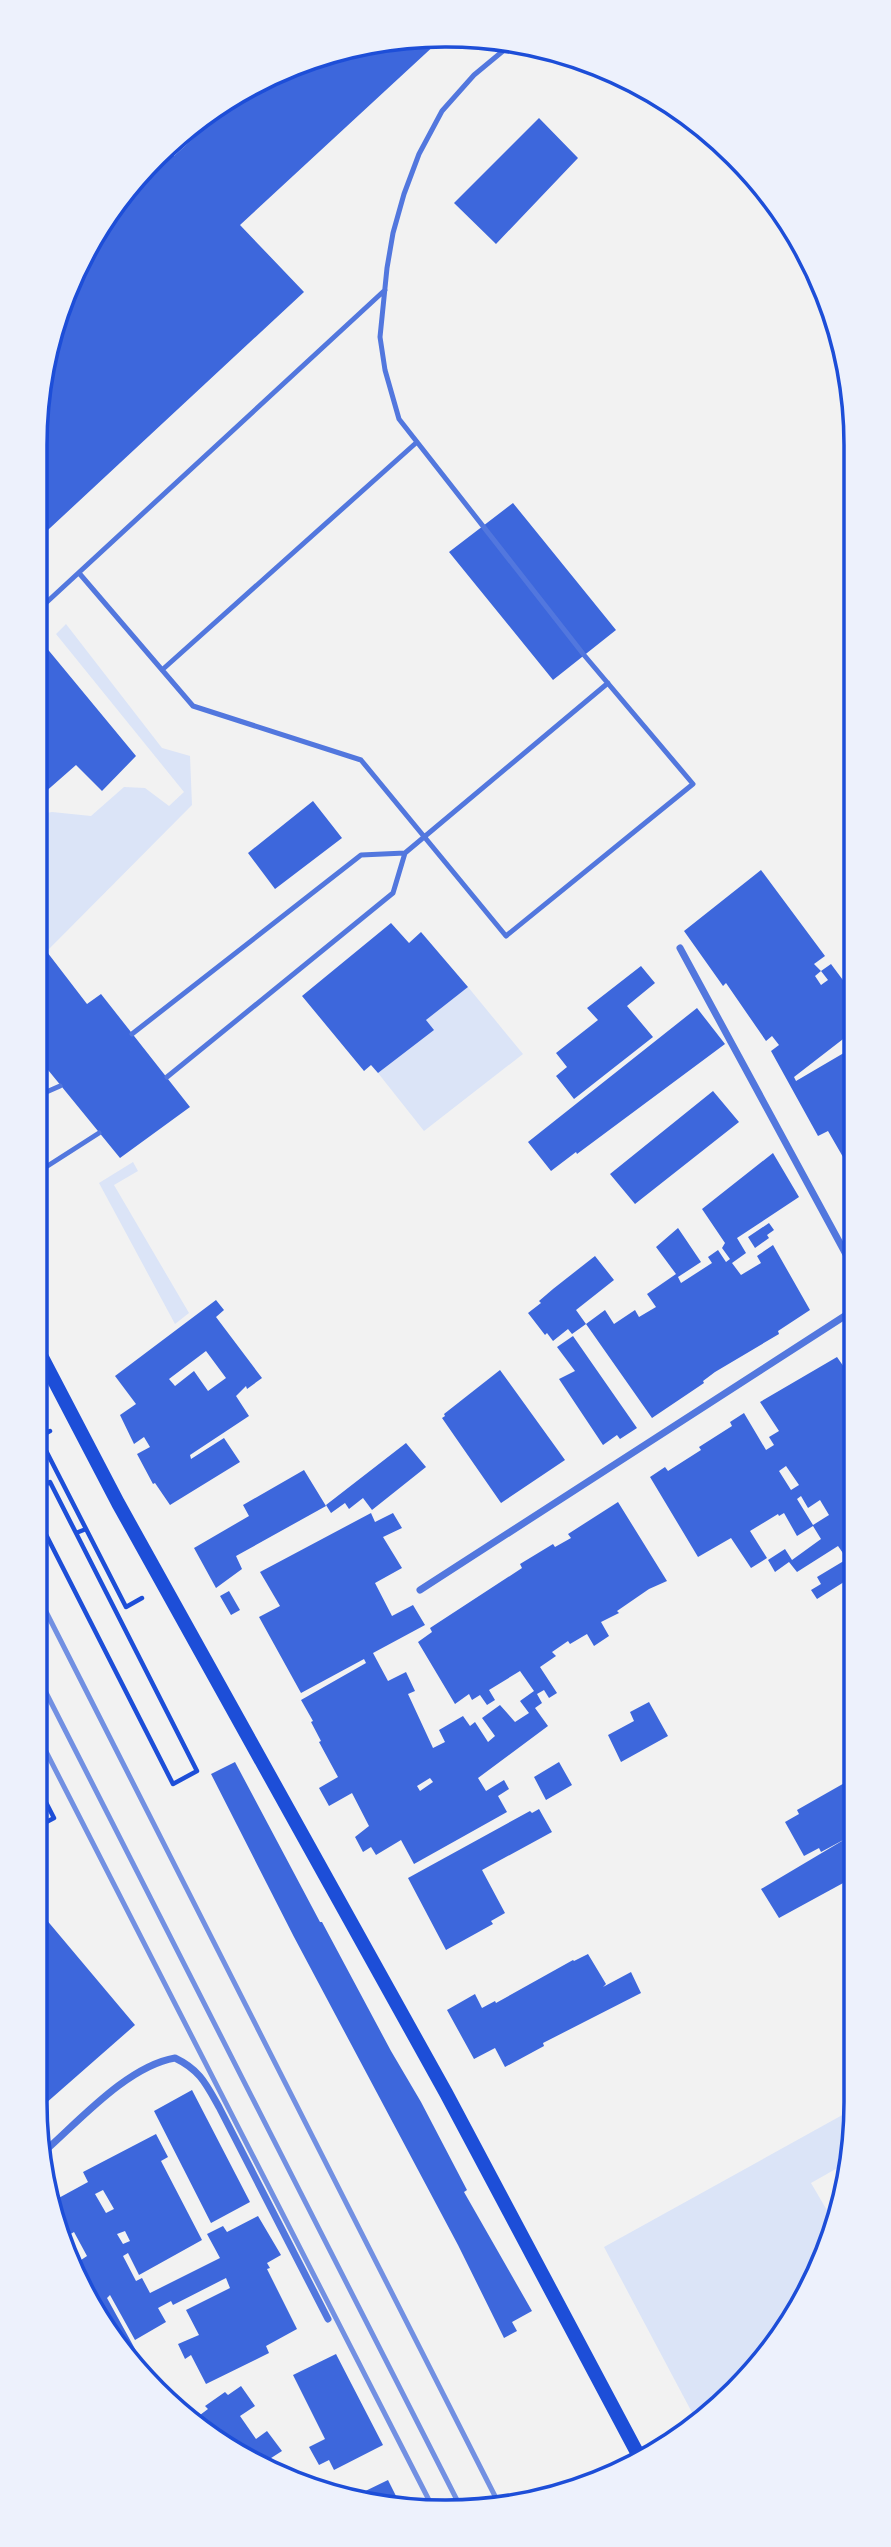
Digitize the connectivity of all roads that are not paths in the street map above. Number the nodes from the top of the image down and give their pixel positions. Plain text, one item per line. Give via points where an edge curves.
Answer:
1 (502, 52) edge
2 (385, 290) junction
3 (417, 442) junction
4 (79, 573) junction
5 (47, 602) edge
6 (162, 670) junction
7 (608, 683) junction
8 (424, 837) junction
9 (405, 853) junction
10 (680, 948) dead end
11 (132, 1034) dead end
12 (167, 1077) dead end
13 (60, 1086) dead end
14 (47, 1092) edge
15 (99, 1133) dead end
16 (47, 1166) edge
17 (844, 1251) edge
18 (844, 1316) edge
19 (47, 1367) edge
20 (420, 1590) dead end
21 (50, 2146) edge
22 (328, 2319) dead end
23 (636, 2451) edge

1 - 2 lane via 442,111 419,154 393,233
2 - 3 lane via 380,337 385,370 399,419
2 - 4 lane
3 - 6 lane
3 - 7 lane
4 - 5 lane
4 - 6 lane
6 - 8 lane via 193,706 361,760
7 - 8 lane
7 - 8 lane via 693,784 506,936
8 - 9 lane
9 - 11 lane via 361,855
9 - 12 lane via 393,893
10 - 17 street
13 - 14 lane
15 - 16 lane
18 - 20 street
19 - 23 main road via 446,2093
21 - 22 street via 145,2069 175,2057 190,2064 219,2107

